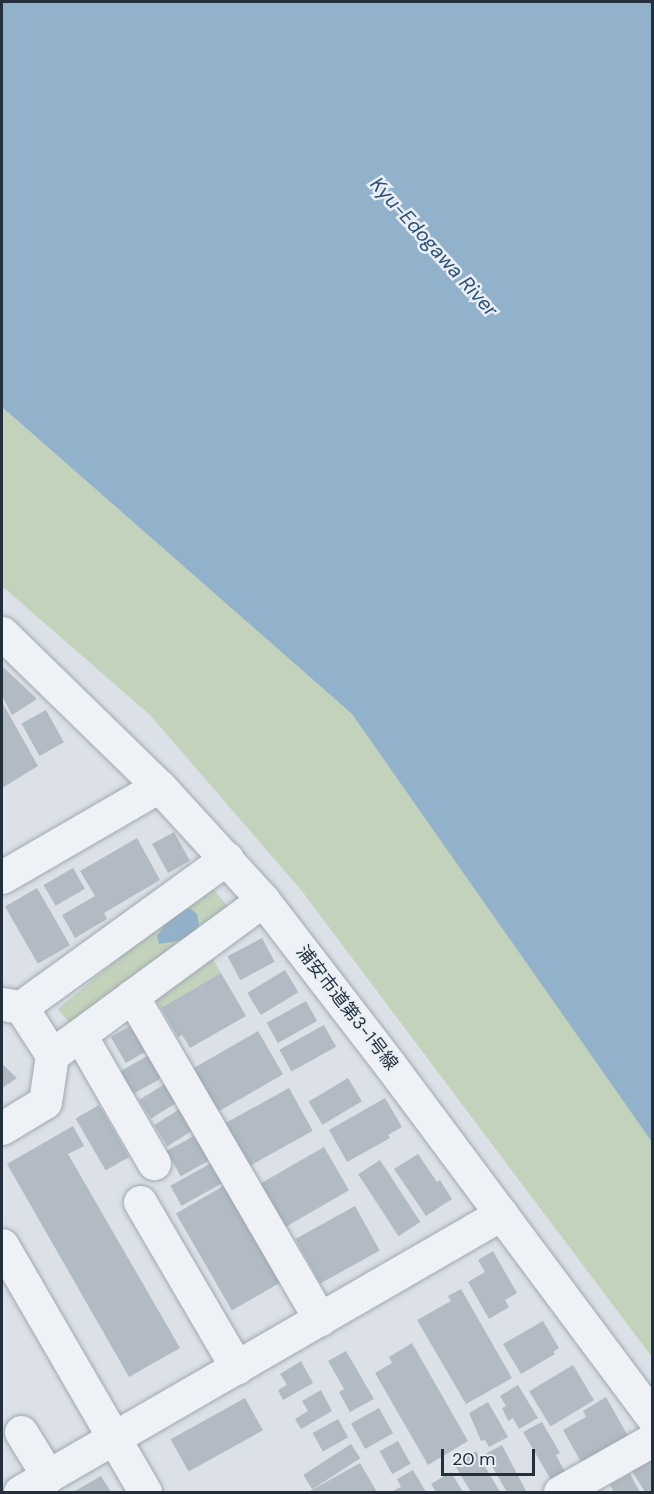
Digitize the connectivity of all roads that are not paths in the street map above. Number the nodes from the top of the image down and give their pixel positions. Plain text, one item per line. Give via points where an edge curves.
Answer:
1 (2, 633) edge
2 (159, 786) junction
3 (227, 858) junction
4 (2, 877) edge
5 (262, 900) junction
6 (132, 996) junction
7 (11, 1006) edge
8 (80, 1035) junction
9 (52, 1055) junction
10 (2, 1128) edge
11 (154, 1163) dead end
12 (140, 1202) dead end
13 (501, 1214) junction
14 (2, 1245) edge
15 (320, 1319) junction
16 (237, 1368) junction
17 (652, 1417) edge
18 (21, 1432) dead end
19 (112, 1438) junction
20 (652, 1440) edge
21 (48, 1476) junction
22 (20, 1492) edge
23 (145, 1492) edge
24 (560, 1492) edge

1 - 2 street, 浦安市道第3-1号線
2 - 3 street, 浦安市道第3-1号線
2 - 4 street
3 - 5 street, 浦安市道第3-1号線
3 - 7 street
5 - 6 street
5 - 13 street, 浦安市道第3-1号線
6 - 8 street
6 - 15 street
7 - 9 street
8 - 9 street
8 - 11 street
9 - 10 street via 45,1102
12 - 16 street
13 - 15 street
13 - 17 street, 浦安市道第3-1号線
14 - 19 street
15 - 16 street
16 - 19 street
18 - 21 street
19 - 21 street
19 - 23 street
20 - 24 street
21 - 22 street

